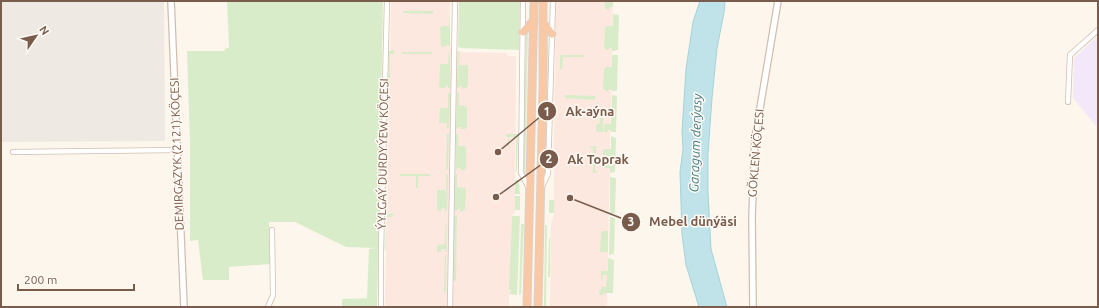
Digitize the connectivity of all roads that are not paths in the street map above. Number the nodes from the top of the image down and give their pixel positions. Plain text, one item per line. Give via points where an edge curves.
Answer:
1 (171, 1) edge
2 (387, 1) edge
3 (455, 1) edge
4 (524, 1) edge
5 (534, 1) edge
6 (543, 1) edge
7 (553, 1) edge
8 (778, 1) edge
9 (533, 21) junction
10 (543, 24) junction
11 (1098, 30) edge
12 (523, 32) junction
13 (552, 34) junction
14 (1068, 102) dead end
15 (177, 150) junction
16 (13, 152) dead end
17 (529, 188) junction
18 (540, 189) junction
19 (272, 230) dead end
20 (184, 307) edge
21 (268, 307) edge
22 (381, 307) edge
23 (450, 307) edge
24 (527, 307) edge
25 (538, 307) edge
26 (753, 307) edge

1 - 15 street, DEMIRGAZYK (2121) KÖÇESI
2 - 22 street, ÝYLGAÝ DURDYÝEW KÖÇESI
3 - 23 street
4 - 12 street
5 - 9 highway
6 - 10 highway
7 - 13 street
8 - 26 street, GÖKLEŇ KÖÇESI via 755,138 752,217
9 - 12 highway
9 - 17 highway
10 - 13 highway
10 - 18 highway
11 - 14 street via 1070,55
12 - 17 street via 521,173
13 - 18 street via 548,174
15 - 16 street
15 - 20 street, DEMIRGAZYK (2121) KÖÇESI
17 - 24 highway
18 - 25 highway
19 - 21 street via 273,295

